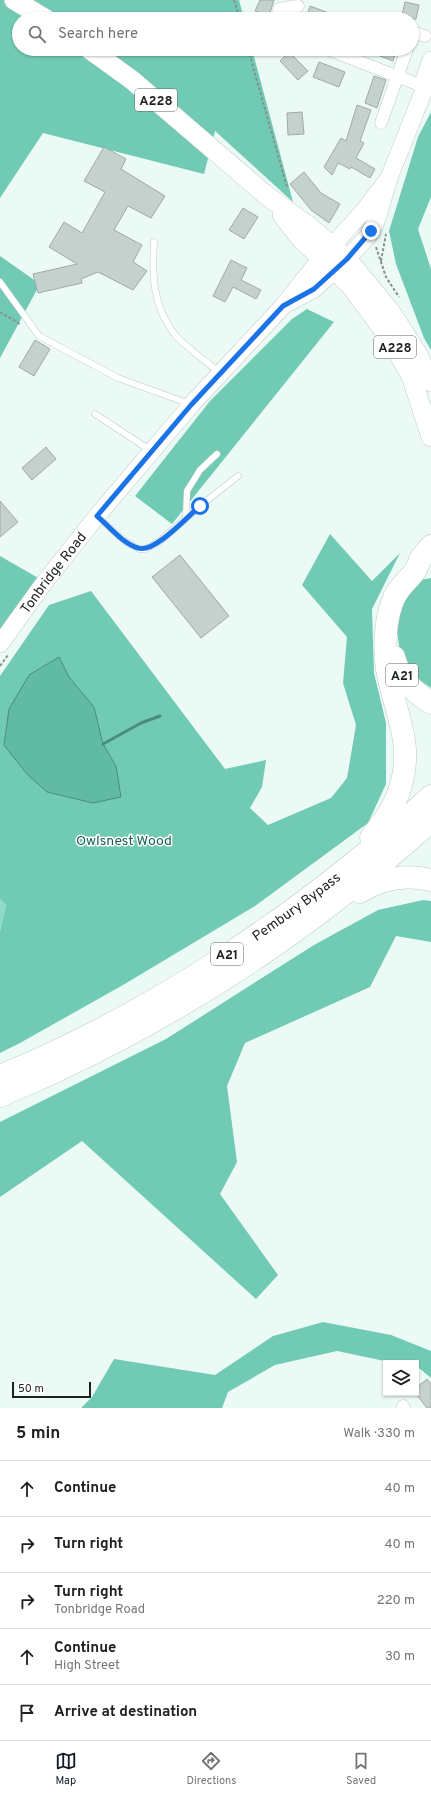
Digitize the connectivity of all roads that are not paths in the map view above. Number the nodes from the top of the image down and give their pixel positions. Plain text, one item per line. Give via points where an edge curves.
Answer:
1 (14, 0) edge
2 (34, 12) edge
3 (99, 56) edge
4 (345, 56) edge
5 (404, 56) edge
6 (431, 60) edge
7 (397, 76) junction
8 (422, 86) junction
9 (381, 123) dead end
10 (154, 242) dead end
11 (334, 258) junction
12 (0, 282) edge
13 (220, 373) junction
14 (431, 382) edge
15 (191, 405) junction
16 (95, 414) dead end
17 (431, 437) edge
18 (151, 451) junction
19 (217, 454) dead end
20 (238, 476) dead end
21 (97, 516) junction
22 (186, 518) junction
23 (431, 546) edge
24 (423, 568) edge
25 (387, 637) junction
26 (0, 644) edge
27 (431, 703) edge
28 (431, 796) edge
29 (431, 821) edge
30 (347, 868) junction
31 (431, 880) edge
32 (330, 905) junction
33 (0, 1076) edge
34 (0, 1096) edge

1 - 2 main road
3 - 11 main road, A228 via 132,80 266,195
4 - 7 street
5 - 7 street
6 - 8 street, Tonbridge Road
7 - 8 street
7 - 9 street
8 - 11 street, Tonbridge Road via 424,90 388,178
10 - 13 lane via 152,272 159,309 176,336
11 - 13 street, Tonbridge Road via 314,289 283,306
11 - 14 main road, A228 via 390,310 417,353
11 - 17 main road, A228 via 354,291 399,353 419,396
12 - 15 lane via 39,336 118,378
13 - 15 street, Tonbridge Road
15 - 18 street, Tonbridge Road
16 - 18 lane
18 - 21 street, Tonbridge Road
19 - 22 lane via 200,470 187,490
20 - 22 lane
21 - 22 lane via 125,541 139,549 152,546
21 - 26 street, Tonbridge Road
23 - 24 highway, A21 via 421,558
24 - 25 highway, A21 via 405,581 392,601 387,622
25 - 27 highway, A21 via 396,666 405,682
25 - 30 highway, A21 via 387,670 405,739 405,769 392,809
28 - 30 highway, Pembury Bypass / A21
29 - 32 highway, Pembury Bypass / A21
30 - 33 highway, Pembury Bypass / A21 via 250,939 184,982 82,1038
31 - 32 highway, A21 via 412,877 386,879
32 - 34 highway, Pembury Bypass / A21 via 261,955 150,1024 88,1056

